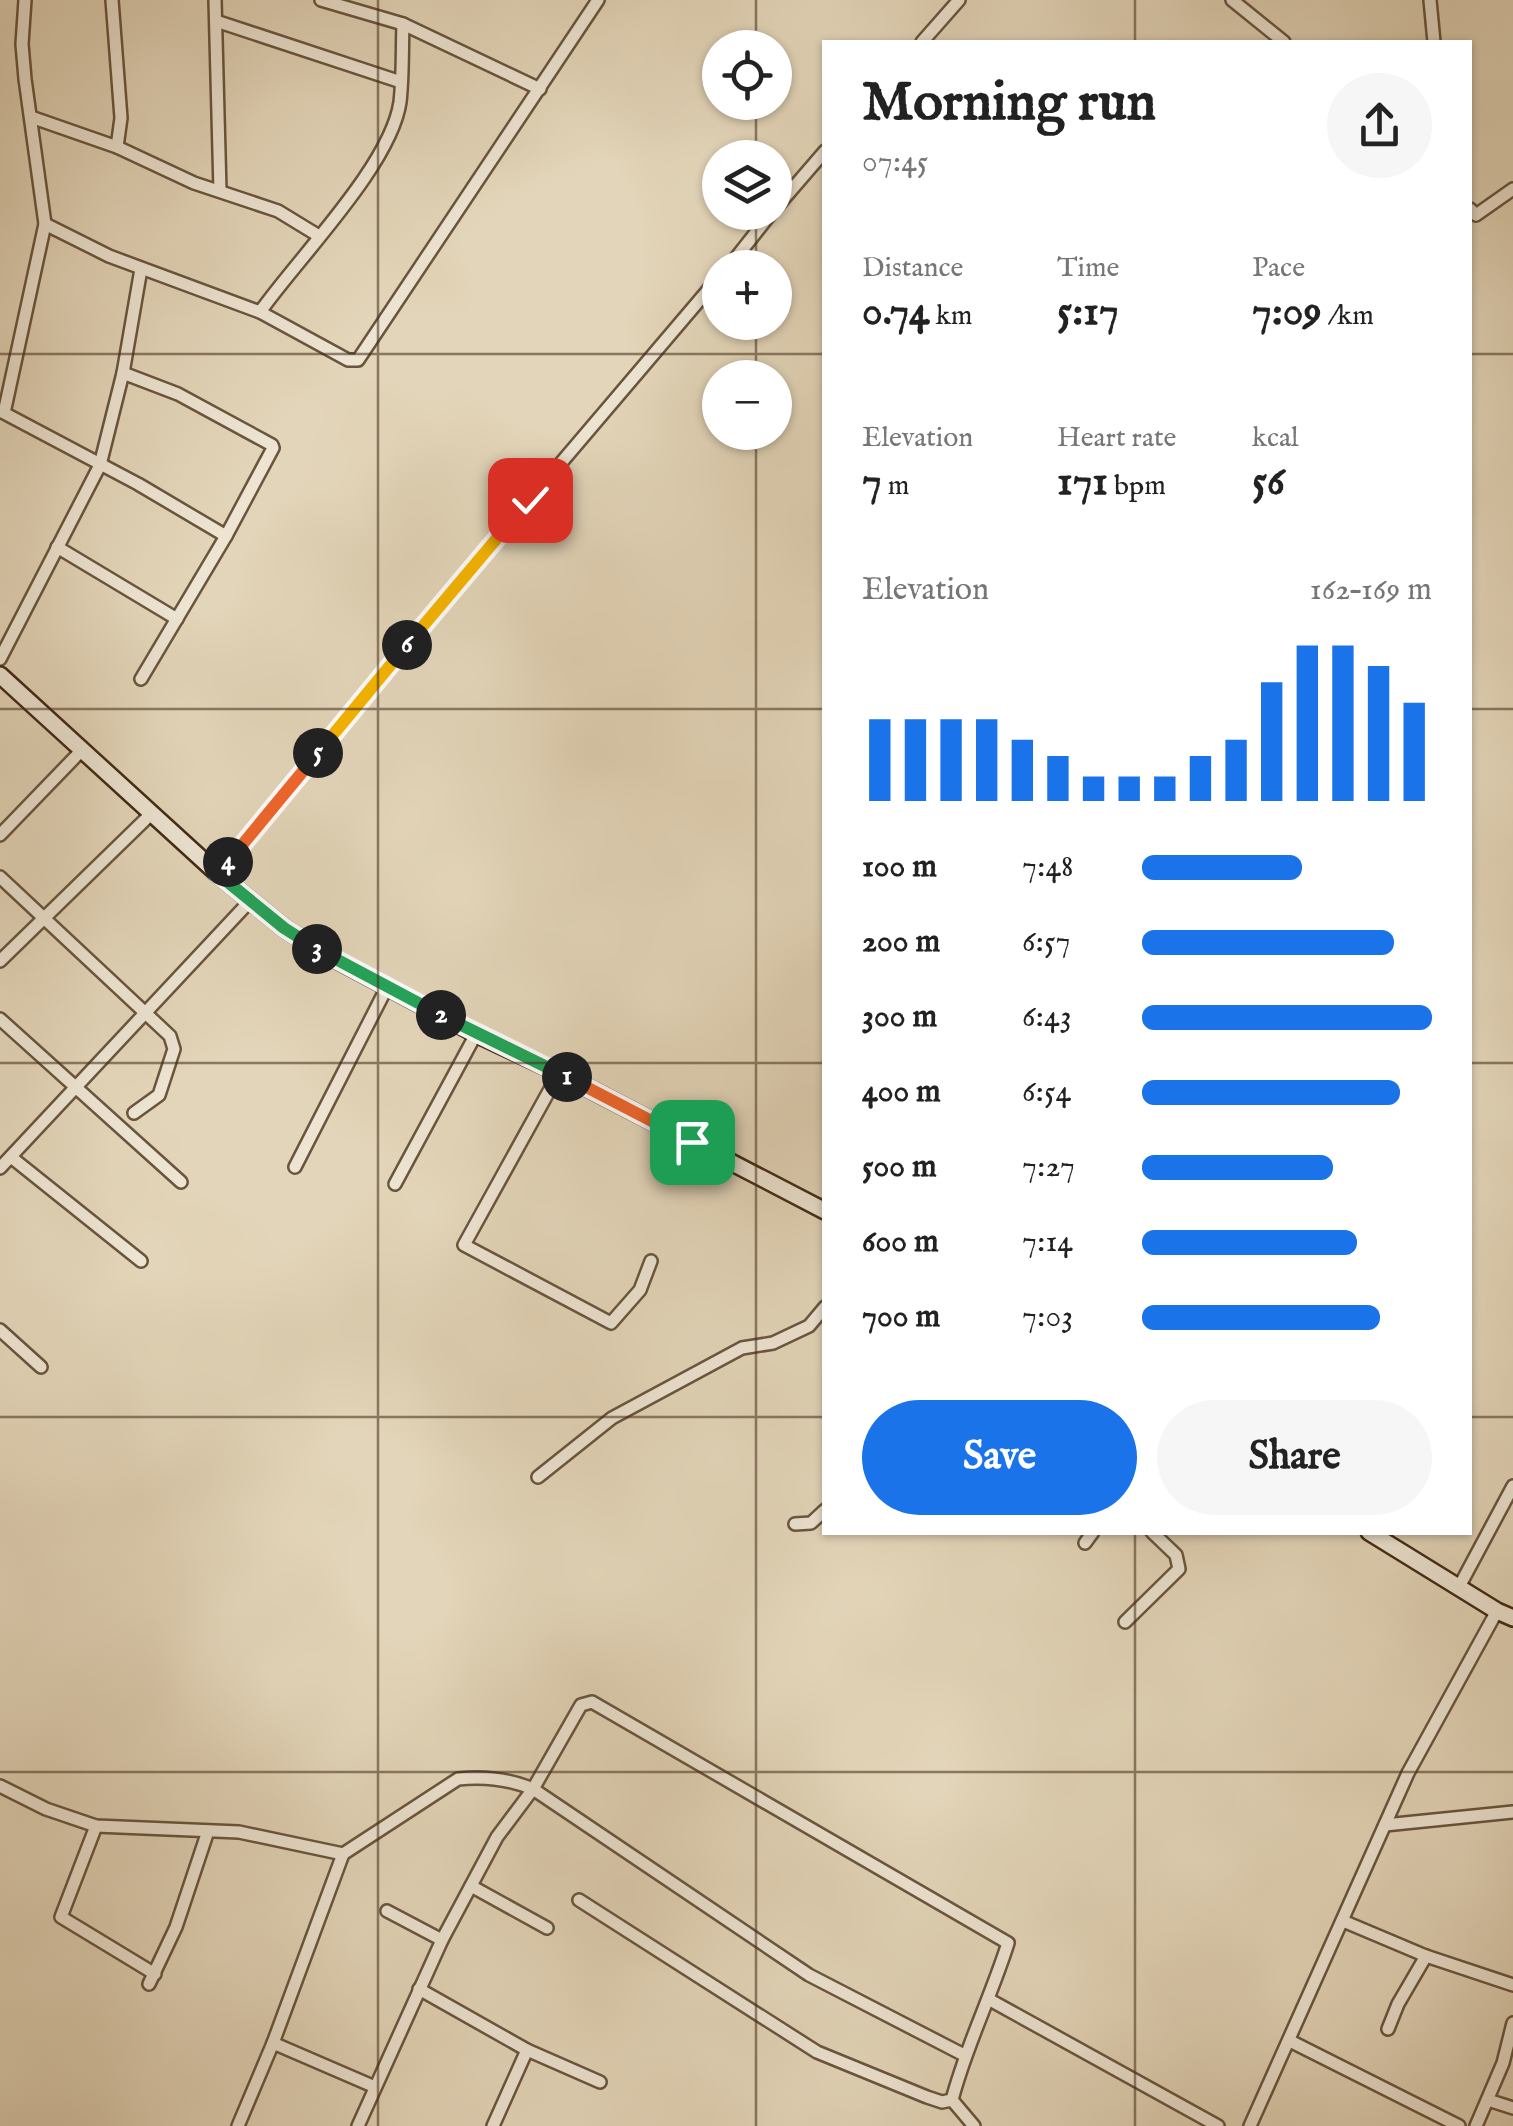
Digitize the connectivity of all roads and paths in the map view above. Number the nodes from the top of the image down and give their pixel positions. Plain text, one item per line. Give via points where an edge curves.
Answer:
1 (25, 0) edge
2 (112, 0) edge
3 (215, 0) edge
4 (321, 0) edge
5 (598, 0) edge
6 (959, 0) edge
7 (1232, 0) edge
8 (1430, 0) edge
9 (339, 3) edge
10 (216, 20) junction
11 (403, 24) junction
12 (924, 40) edge
13 (1282, 40) edge
14 (1434, 40) edge
15 (401, 82) junction
16 (540, 89) junction
17 (31, 116) junction
18 (117, 147) junction
19 (822, 155) edge
20 (1513, 189) edge
21 (792, 190) edge
22 (220, 192) junction
23 (1472, 212) edge
24 (44, 224) junction
25 (759, 230) edge
26 (319, 236) junction
27 (743, 250) edge
28 (142, 269) junction
29 (702, 297) edge
30 (260, 312) junction
31 (123, 373) junction
32 (100, 465) junction
33 (226, 536) junction
34 (57, 547) junction
35 (177, 619) junction
36 (0, 659) edge
37 (0, 675) edge
38 (141, 679) dead end
39 (81, 751) junction
40 (150, 814) junction
41 (0, 835) edge
42 (218, 874) junction
43 (0, 877) edge
44 (250, 901) junction
45 (43, 917) junction
46 (0, 960) edge
47 (387, 987) junction
48 (144, 1014) junction
49 (0, 1020) edge
50 (476, 1034) junction
51 (559, 1073) junction
52 (74, 1089) junction
53 (134, 1113) dead end
54 (12, 1157) junction
55 (294, 1166) dead end
56 (0, 1168) edge
57 (181, 1182) dead end
58 (395, 1184) dead end
59 (822, 1208) edge
60 (141, 1261) dead end
61 (651, 1261) dead end
62 (822, 1310) edge
63 (0, 1331) edge
64 (40, 1366) dead end
65 (538, 1477) dead end
66 (1513, 1486) edge
67 (822, 1513) edge
68 (796, 1524) dead end
69 (1155, 1535) edge
70 (1374, 1535) edge
71 (1459, 1587) junction
72 (1505, 1614) edge
73 (1125, 1622) dead end
74 (0, 1786) edge
75 (533, 1790) junction
76 (1513, 1812) edge
77 (1384, 1825) junction
78 (96, 1826) junction
79 (208, 1830) junction
80 (343, 1854) junction
81 (471, 1886) junction
82 (579, 1900) dead end
83 (387, 1911) dead end
84 (1342, 1921) junction
85 (547, 1928) dead end
86 (442, 1940) junction
87 (1426, 1956) junction
88 (1513, 1985) edge
89 (419, 1990) junction
90 (990, 2000) junction
91 (1513, 2023) edge
92 (1388, 2029) dead end
93 (1290, 2042) junction
94 (273, 2043) junction
95 (526, 2050) junction
96 (964, 2055) junction
97 (600, 2082) dead end
98 (375, 2087) junction
99 (952, 2100) junction
100 (1488, 2100) junction
101 (1513, 2108) edge
102 (238, 2126) edge
103 (358, 2126) edge
104 (494, 2126) edge
105 (974, 2126) edge
106 (1218, 2126) edge
107 (1250, 2126) edge
108 (1459, 2126) edge
109 (1476, 2126) edge

1 - 17 street via 22,44
2 - 18 street
3 - 10 street
4 - 9 street
5 - 16 street
6 - 12 street
7 - 13 street
8 - 14 street
9 - 11 street
10 - 15 street
10 - 22 street
11 - 15 street
11 - 16 street
15 - 26 street via 388,136
16 - 30 street via 360,358 348,360
17 - 18 street
17 - 24 street
18 - 22 street
19 - 21 street
20 - 23 street
22 - 26 street via 278,211
24 - 28 street
24 - 32 street via 4,413
25 - 27 street
26 - 30 street
28 - 30 street
28 - 31 street
29 - 42 street
31 - 32 street
31 - 33 street via 178,394 272,445
32 - 33 street
32 - 34 street
33 - 35 street
34 - 35 street
34 - 36 street
35 - 38 street
37 - 39 main road
39 - 40 main road
39 - 41 street
40 - 42 main road
40 - 45 street
42 - 44 main road
43 - 45 street
44 - 47 main road via 320,951
44 - 48 street
45 - 46 street
45 - 48 street
47 - 50 main road
47 - 55 street
48 - 52 street
48 - 53 street via 170,1036 174,1049 159,1095
49 - 52 street
50 - 51 main road
50 - 58 street
51 - 59 main road
51 - 61 street via 464,1245 611,1323 640,1290
52 - 54 street
52 - 57 street
54 - 56 street
54 - 60 street
62 - 65 street via 808,1326 742,1348 612,1418
63 - 64 street
66 - 71 street
67 - 68 street via 811,1523
69 - 73 street via 1176,1554 1178,1569
70 - 71 main road
71 - 72 main road
72 - 77 street via 1408,1773
74 - 78 street
75 - 80 street via 516,1782 458,1779
75 - 81 street
75 - 90 street via 581,1705 602,1705 1008,1944
75 - 96 street via 809,1976
76 - 77 street
77 - 84 street
78 - 79 street
78 - 79 street via 61,1917 152,1979
79 - 80 street
80 - 94 street
81 - 85 street
81 - 86 street
82 - 99 street via 817,2052 927,2097
83 - 86 street
84 - 87 street
84 - 93 street
86 - 89 street
87 - 88 street
87 - 92 street
89 - 95 street
89 - 98 street
90 - 96 street
90 - 106 street
91 - 100 street
93 - 107 street
93 - 108 street
94 - 98 street
94 - 102 street
95 - 97 street
95 - 104 street
96 - 99 street
98 - 103 street
99 - 105 street
100 - 101 street
100 - 109 street

